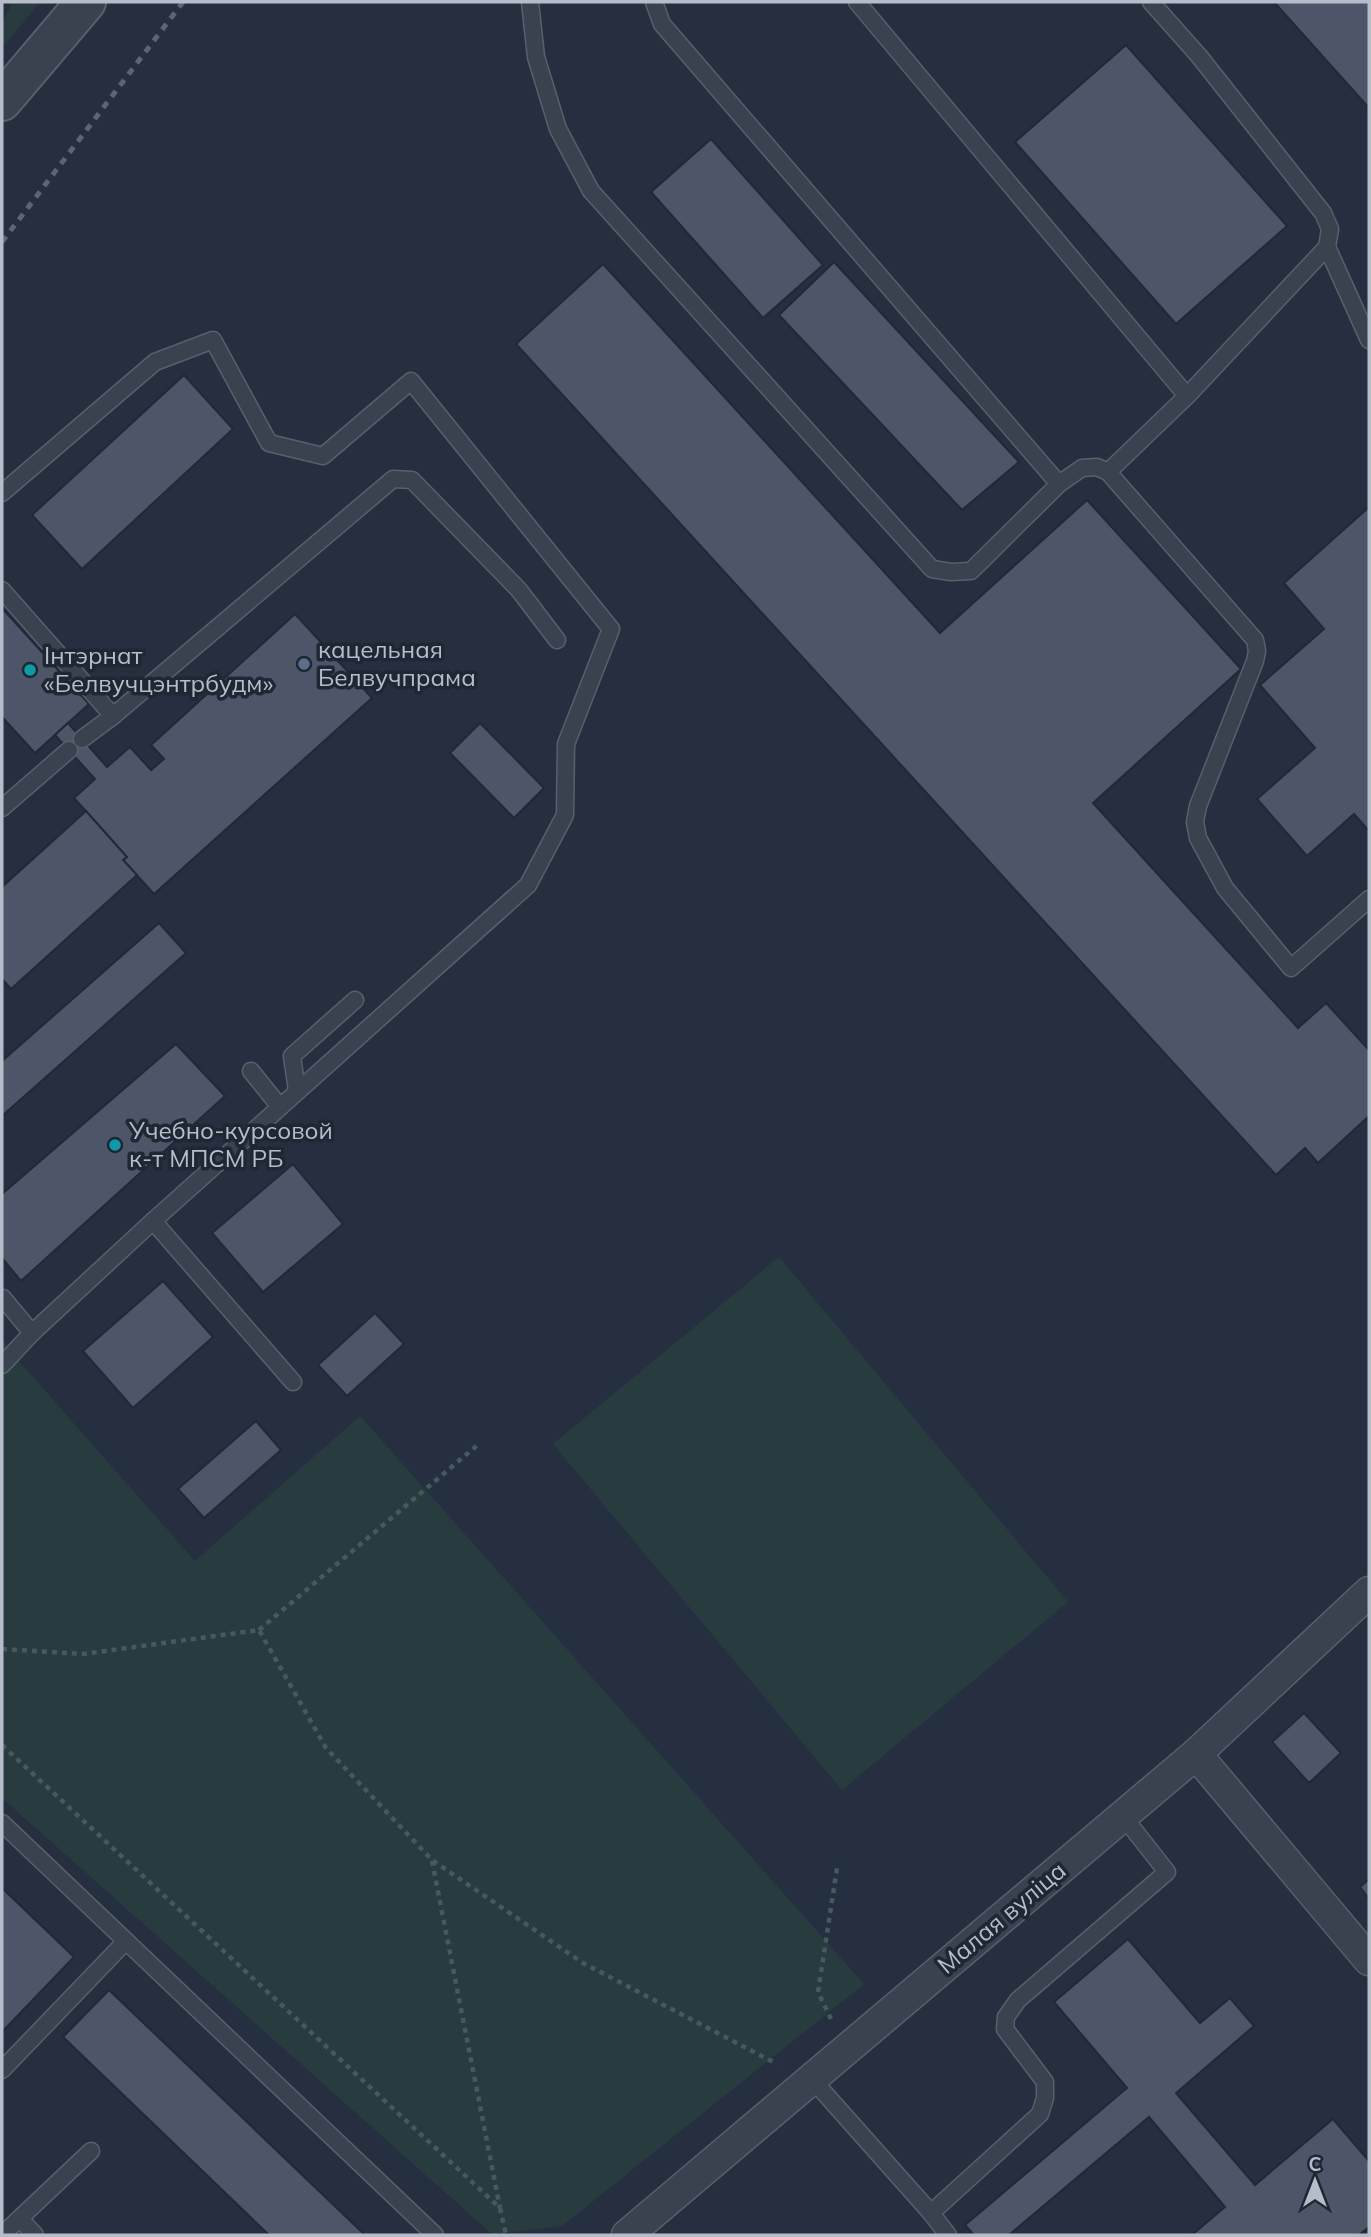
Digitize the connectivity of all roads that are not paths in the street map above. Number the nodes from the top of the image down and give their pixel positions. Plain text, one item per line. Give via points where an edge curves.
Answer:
1 (86, 2) edge
2 (530, 2) edge
3 (654, 2) edge
4 (857, 2) edge
5 (1151, 2) edge
6 (2, 101) edge
7 (1326, 247) junction
8 (1369, 340) edge
9 (1187, 396) junction
10 (1108, 472) junction
11 (1059, 484) junction
12 (2, 493) edge
13 (2, 590) edge
14 (557, 640) dead end
15 (113, 716) junction
16 (82, 739) dead end
17 (69, 750) dead end
18 (2, 808) edge
19 (1369, 899) edge
20 (355, 1000) dead end
21 (251, 1071) dead end
22 (298, 1091) junction
23 (280, 1107) junction
24 (153, 1221) junction
25 (3, 1298) edge
26 (32, 1333) junction
27 (2, 1365) edge
28 (292, 1382) dead end
29 (1369, 1592) edge
30 (1195, 1754) junction
31 (1123, 1816) junction
32 (2, 1823) edge
33 (126, 1941) junction
34 (1369, 1960) edge
35 (2, 2070) edge
36 (798, 2074) junction
37 (91, 2151) dead end
38 (931, 2213) junction
39 (20, 2219) junction
40 (2, 2235) edge
41 (35, 2235) edge
42 (435, 2235) edge
43 (627, 2235) edge
44 (948, 2235) edge

1 - 6 street
2 - 11 lane via 536,57 558,129 591,191 932,569 971,571
3 - 11 lane via 662,24
4 - 9 lane
5 - 7 lane via 1323,213 1330,229
7 - 8 lane
7 - 9 lane
9 - 10 lane
10 - 11 lane via 1082,468
10 - 19 lane via 1255,640 1255,661 1195,822 1198,838 1226,888 1291,968
12 - 22 lane via 155,362 213,340 269,443 323,456 411,381 611,629 566,744 565,815 528,885
13 - 15 lane
14 - 15 lane via 519,590 412,480 393,479
15 - 16 lane
17 - 18 lane
20 - 22 lane via 292,1056
21 - 23 lane
22 - 23 lane
23 - 24 lane
24 - 26 lane
24 - 28 lane
25 - 26 lane
26 - 27 lane
29 - 30 street, Малая вуліца
30 - 31 street, Малая вуліца
30 - 34 street
31 - 36 street, Малая вуліца
31 - 38 lane via 1167,1872 1018,2000 1006,2017 1005,2029 1045,2082 1040,2114
32 - 33 lane
33 - 35 lane
33 - 42 lane
36 - 38 lane
36 - 43 street, Малая вуліца
37 - 39 lane
38 - 44 lane
39 - 40 lane
39 - 41 lane

